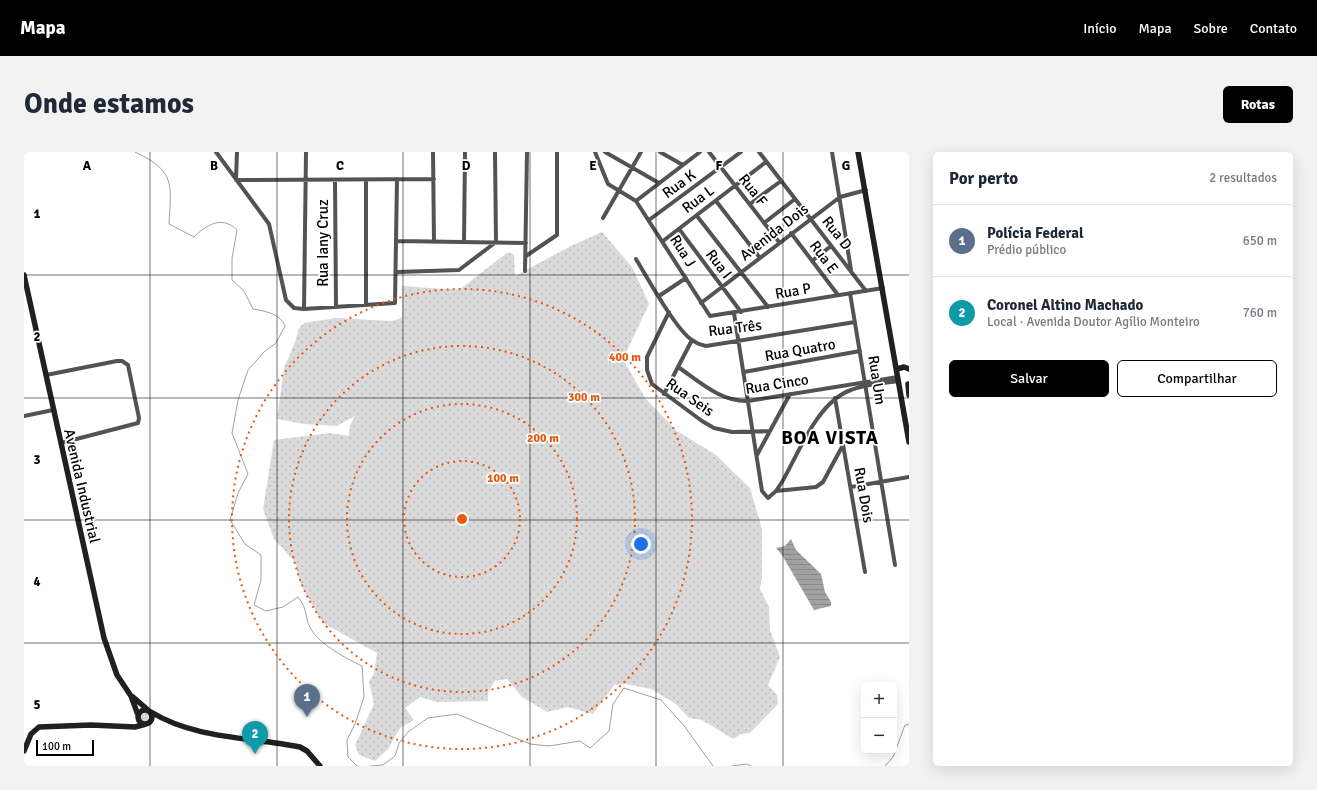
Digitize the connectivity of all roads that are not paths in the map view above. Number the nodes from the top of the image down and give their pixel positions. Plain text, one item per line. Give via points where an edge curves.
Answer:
1 (216, 152) edge
2 (237, 152) edge
3 (306, 152) edge
4 (433, 152) edge
5 (465, 152) edge
6 (495, 152) edge
7 (527, 152) edge
8 (557, 152) edge
9 (595, 152) edge
10 (605, 152) edge
11 (641, 152) edge
12 (660, 152) edge
13 (700, 152) edge
14 (709, 152) edge
15 (741, 152) edge
16 (759, 152) edge
17 (832, 152) edge
18 (858, 152) edge
19 (766, 162) junction
20 (683, 165) junction
21 (632, 167) junction
22 (721, 168) junction
23 (396, 179) junction
24 (434, 179) junction
25 (236, 180) junction
26 (305, 180) junction
27 (335, 180) junction
28 (366, 180) junction
29 (781, 180) junction
30 (659, 183) junction
31 (736, 186) junction
32 (618, 190) junction
33 (866, 190) junction
34 (840, 197) junction
35 (795, 199) junction
36 (636, 201) junction
37 (716, 201) junction
38 (750, 204) junction
39 (697, 216) junction
40 (603, 218) dead end
41 (810, 219) junction
42 (649, 220) junction
43 (764, 223) junction
44 (679, 229) junction
45 (791, 233) junction
46 (397, 241) junction
47 (434, 241) junction
48 (663, 241) junction
49 (464, 242) junction
50 (496, 242) junction
51 (779, 242) junction
52 (526, 243) junction
53 (831, 246) junction
54 (526, 256) junction
55 (760, 258) junction
56 (636, 259) dead end
57 (812, 261) junction
58 (525, 270) dead end
59 (851, 271) junction
60 (397, 272) junction
61 (741, 273) junction
62 (24, 275) edge
63 (686, 278) junction
64 (722, 287) junction
65 (883, 288) junction
66 (866, 291) junction
67 (850, 293) junction
68 (838, 295) junction
69 (659, 296) junction
70 (701, 304) junction
71 (366, 305) junction
72 (336, 306) junction
73 (768, 307) junction
74 (304, 309) junction
75 (669, 312) junction
76 (741, 312) junction
77 (734, 313) junction
78 (708, 315) joint
79 (855, 322) junction
80 (692, 340) junction
81 (739, 342) junction
82 (860, 351) junction
83 (678, 367) junction
84 (897, 369) junction
85 (909, 370) edge
86 (744, 372) junction
87 (46, 375) junction
88 (899, 381) junction
89 (865, 384) junction
90 (909, 384) edge
91 (664, 394) junction
92 (790, 394) junction
93 (909, 395) edge
94 (836, 398) junction
95 (748, 401) junction
96 (53, 410) junction
97 (24, 416) edge
98 (770, 431) junction
99 (753, 432) junction
100 (909, 442) edge
101 (61, 443) junction
102 (844, 445) junction
103 (757, 455) junction
104 (909, 477) edge
105 (882, 482) junction
106 (851, 487) junction
107 (776, 491) junction
108 (895, 565) dead end
109 (865, 572) dead end
110 (131, 696) junction
111 (150, 711) junction
112 (138, 716) junction
113 (166, 720) junction
114 (148, 724) junction
115 (126, 726) junction
116 (24, 751) edge
117 (320, 766) edge

1 - 25 street
2 - 25 street
3 - 26 street
4 - 24 street
5 - 49 street
6 - 50 street
7 - 52 street
8 - 54 street via 557,235
9 - 32 street via 608,184
10 - 21 street
11 - 21 street
12 - 20 street
13 - 20 street
14 - 22 street, Rua F
15 - 22 street, Rua K
16 - 19 street, Rua D
17 - 34 street
18 - 33 street
19 - 29 street, Rua D
19 - 31 street, Rua L
20 - 30 street
21 - 30 street
21 - 32 street
22 - 31 street, Rua F
22 - 42 street, Rua K
23 - 24 street
23 - 28 street
23 - 46 street
24 - 47 street
25 - 26 street
25 - 74 street via 269,224 286,300 294,308
26 - 27 street
26 - 74 street
27 - 28 street
27 - 72 street, Rua Iany Cruz
28 - 71 street
29 - 35 street, Rua D
29 - 38 street
30 - 36 street
31 - 37 street, Rua L
31 - 38 street, Rua F
32 - 36 street
32 - 40 street
33 - 34 street, Avenida Dois
33 - 65 street
34 - 41 street, Avenida Dois
34 - 59 street
35 - 41 street, Rua D
35 - 43 street
36 - 42 street, Rua J
37 - 39 street, Rua L
37 - 55 street
38 - 43 street, Rua F
39 - 44 street, Rua L
39 - 61 street
41 - 45 street, Avenida Dois
41 - 53 street, Rua D
42 - 48 street, Rua J
43 - 51 street, Rua F
44 - 48 street, Rua L
44 - 64 street, Rua I
45 - 51 street, Avenida Dois
45 - 57 street, Rua E
46 - 47 street
46 - 60 street
47 - 49 street
48 - 63 street, Rua J
49 - 50 street
50 - 52 street
50 - 60 street via 459,270
51 - 55 street, Avenida Dois
52 - 54 street
53 - 57 street
53 - 59 street, Rua D
54 - 58 street
55 - 61 street, Avenida Dois
56 - 69 street, Rua Três
57 - 68 street, Rua E
59 - 66 street, Rua D
60 - 71 street via 395,303
61 - 64 street, Avenida Dois
61 - 73 street
62 - 87 street, Avenida Industrial
63 - 69 street
63 - 70 street, Rua J
64 - 70 street, Avenida Dois
64 - 76 street, Rua I
65 - 66 street, Rua P
65 - 84 street
66 - 67 street, Rua P
67 - 68 street, Rua P
67 - 79 street, Rua Um
68 - 73 street, Rua P
69 - 75 street, Rua Três
70 - 78 street, Rua J
71 - 72 street
72 - 74 street
73 - 76 street, Rua P
75 - 80 street, Rua Três
75 - 91 street, Rua Seis via 649,353 647,363 648,377
76 - 77 street, Rua P
77 - 78 street, Rua P
77 - 81 street
79 - 81 street, Rua Três
79 - 82 street, Rua Um
80 - 81 street, Rua Três via 706,346
80 - 83 street
81 - 86 street
82 - 86 street, Rua Quatro
82 - 89 street, Rua Um
83 - 91 street
83 - 95 street, Rua Cinco via 722,396 737,401
84 - 85 street via 904,367
84 - 88 street
86 - 95 street
87 - 96 street, Avenida Industrial
87 - 101 street via 117,361 128,365 138,423
88 - 89 street
88 - 90 street
88 - 100 street
89 - 92 street, Rua Cinco
89 - 94 street
89 - 105 street, Rua Um
90 - 93 street
91 - 99 street, Rua Seis via 714,428 732,432
92 - 95 street, Rua Cinco
92 - 98 street
94 - 102 street, Rua Dois
94 - 107 street via 817,419
95 - 99 street
96 - 97 street
96 - 101 street, Avenida Industrial
98 - 99 street, Rua Seis
98 - 103 street
99 - 103 street
101 - 110 street, Avenida Industrial via 104,638 117,675
102 - 106 street, Rua Dois
102 - 107 street via 820,484 812,488
103 - 107 street via 762,491 768,498
104 - 105 street
105 - 106 street
105 - 108 street, Rua Um
106 - 109 street, Rua Dois
110 - 111 street, Avenida Industrial
110 - 112 street, Avenida Industrial
111 - 112 street via 142,711
111 - 113 street, Avenida Industrial
111 - 114 street via 153,719
112 - 114 street via 140,722
112 - 115 street
113 - 114 street
113 - 117 street via 229,738 300,747
114 - 115 street
115 - 116 street via 39,726 31,734

